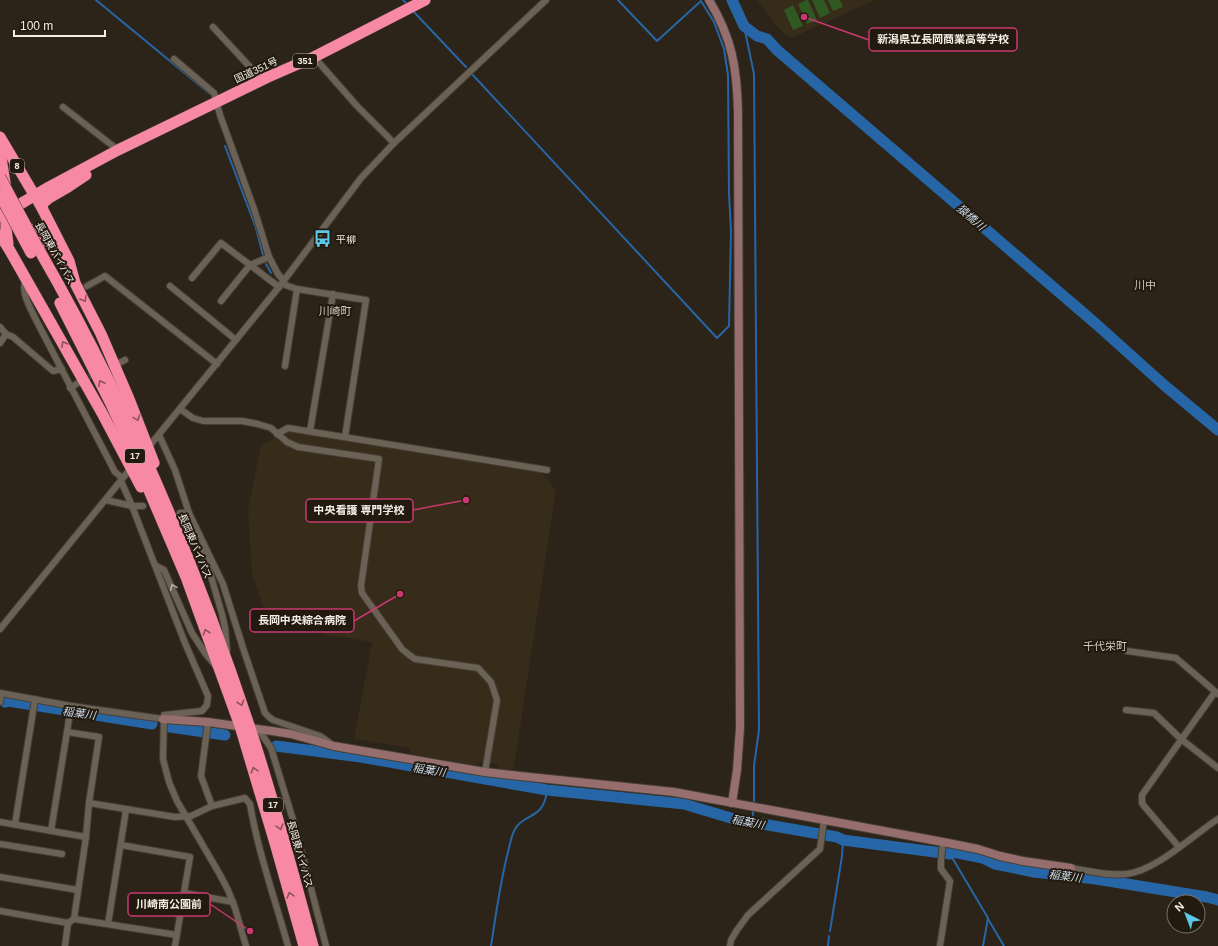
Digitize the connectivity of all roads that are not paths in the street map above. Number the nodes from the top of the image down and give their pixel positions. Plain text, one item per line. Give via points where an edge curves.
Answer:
1 (425, 0) edge
2 (546, 0) edge
3 (709, 0) edge
4 (213, 27) dead end
5 (314, 57) junction
6 (174, 59) dead end
7 (262, 80) junction
8 (217, 102) junction
9 (63, 107) dead end
10 (183, 119) junction
11 (0, 137) edge
12 (394, 143) junction
13 (118, 150) junction
14 (0, 152) edge
15 (0, 177) edge
16 (0, 195) edge
17 (38, 202) junction
18 (5, 215) edge
19 (0, 235) edge
20 (5, 248) edge
21 (34, 250) junction
22 (269, 257) junction
23 (250, 265) junction
24 (192, 278) dead end
25 (26, 280) junction
26 (284, 281) junction
27 (75, 283) junction
28 (87, 286) dead end
29 (170, 286) dead end
30 (279, 287) junction
31 (297, 289) junction
32 (333, 294) junction
33 (221, 301) dead end
34 (0, 327) edge
35 (6, 334) junction
36 (236, 340) junction
37 (0, 343) edge
38 (217, 364) junction
39 (285, 366) dead end
40 (62, 369) junction
41 (78, 383) tunnel mouth
42 (70, 388) junction
43 (180, 409) junction
44 (310, 431) junction
45 (277, 434) junction
46 (159, 436) junction
47 (345, 437) junction
48 (151, 444) dead end
49 (547, 470) dead end
50 (127, 473) dead end
51 (121, 481) junction
52 (106, 500) junction
53 (132, 506) junction
54 (144, 506) dead end
55 (180, 513) dead end
56 (189, 513) junction
57 (198, 532) junction
58 (155, 565) junction
59 (186, 577) junction
60 (208, 608) junction
61 (0, 629) edge
62 (1127, 651) dead end
63 (224, 667) junction
64 (1, 693) edge
65 (1217, 693) edge
66 (35, 699) junction
67 (0, 702) edge
68 (71, 706) junction
69 (1126, 710) dead end
70 (164, 719) junction
71 (207, 725) junction
72 (249, 728) junction
73 (67, 732) junction
74 (1181, 739) junction
75 (334, 746) junction
76 (1218, 768) edge
77 (485, 772) junction
78 (89, 803) junction
79 (732, 803) junction
80 (212, 806) junction
81 (126, 810) junction
82 (187, 817) junction
83 (1218, 818) edge
84 (0, 822) edge
85 (824, 822) junction
86 (15, 824) junction
87 (51, 831) junction
88 (86, 836) junction
89 (0, 844) edge
90 (943, 844) junction
91 (121, 845) junction
92 (1179, 847) junction
93 (62, 854) dead end
94 (1071, 868) joint
95 (0, 877) edge
96 (78, 890) junction
97 (184, 893) junction
98 (233, 902) junction
99 (0, 911) edge
100 (71, 921) junction
101 (108, 924) junction
102 (177, 935) junction
103 (65, 946) edge
104 (176, 946) edge
105 (246, 946) edge
106 (288, 946) edge
107 (304, 946) edge
108 (313, 946) edge
109 (326, 946) edge
110 (730, 946) edge
111 (940, 946) edge

1 - 5 highway, 国道351号 / 351
2 - 12 street
3 - 79 street via 723,26 734,60 738,97 740,728
4 - 7 street
5 - 7 highway, 国道351号 / 351
5 - 12 street
6 - 8 street via 214,93
7 - 8 highway, 国道351号 / 351
8 - 10 highway, 国道351号 / 351
8 - 22 street
9 - 13 street
10 - 13 highway, 国道351号 / 351
10 - 17 highway, 国道351号 / 351
11 - 17 highway, 8
12 - 26 street via 361,178
13 - 17 highway, 国道351号 / 351
14 - 18 highway via 6,183
15 - 18 highway, 長岡東バイパス / 8, bridge
16 - 18 highway, 長岡東バイパス, bridge
17 - 18 highway
17 - 27 highway, 17 via 69,262
18 - 20 highway
18 - 21 highway, 長岡東バイパス / 17, bridge
18 - 27 highway via 37,233 52,246
19 - 20 highway, 17
20 - 25 highway, 17
59 -> 21 highway, 長岡東バイパス / 17 via 111,404
21 - 60 highway, 長岡東バイパス / 17 via 57,282 116,396
22 - 23 street
22 - 26 street
23 - 24 street via 221,243
23 - 30 street
23 - 33 street
25 - 40 street via 24,287 28,301
59 -> 25 highway, 17 via 109,425
26 - 30 street
26 - 31 street via 285,285
27 -> 60 highway, 17 via 101,334 129,399 200,581
28 - 38 street via 105,276
29 - 36 street
30 - 36 street
31 - 32 street
31 - 39 street
32 - 44 street
32 - 47 street via 366,300
34 - 35 street
35 - 37 street
35 - 40 street via 53,371
36 - 38 street
38 - 43 street
40 - 42 street
41 - 42 street
42 - 51 street
43 - 45 street via 203,421 242,421 271,428
43 - 46 street
44 - 45 street via 288,428
44 - 47 street
45 - 77 street via 298,447 379,459 362,593 398,643 415,659 478,668 491,682 497,700
46 - 48 street
46 - 56 street via 175,470
47 - 49 street
50 - 51 street
51 - 52 street
51 - 53 street
52 - 53 street
52 - 61 street
53 - 54 street
53 - 58 street
55 - 56 street
56 - 57 street
57 - 63 street via 225,628
57 - 75 street via 223,584 265,713 273,720 320,736
63 -> 58 street via 199,645 164,570
58 - 70 street via 208,696 207,705 202,711 171,713 164,715
63 -> 59 highway, 長岡東バイパス / 17
60 - 63 highway, 長岡東バイパス / 17
62 - 65 street via 1176,658
63 - 72 highway, 長岡東バイパス / 17
64 - 66 street
64 - 67 street
65 - 74 street
66 - 68 street
66 - 86 street
68 - 70 street
68 - 73 street
69 - 74 street via 1154,713
70 - 71 street
70 - 82 street via 162,745 165,770 172,791
71 - 72 street
71 - 80 street via 201,776
72 - 75 street via 291,734
107 -> 72 highway, 長岡東バイパス / 17 via 275,843
72 -> 108 highway, 長岡東バイパス / 17
72 - 109 street via 272,748
73 - 78 street via 99,737
73 - 87 street
74 - 76 street
74 - 92 street via 1144,790 1141,799
75 - 77 street
77 - 79 street via 674,792
78 - 81 street
78 - 88 street
79 - 85 street
80 - 82 street
80 - 106 street via 245,798 250,804 262,859
81 - 82 street via 175,818
81 - 91 street
82 - 98 street
83 - 92 street
84 - 86 street
85 - 90 street
85 - 110 street via 821,846 817,852 748,915
86 - 87 street
87 - 88 street
88 - 96 street
89 - 93 street
90 - 94 street
90 - 111 street via 941,869 950,881
91 - 97 street via 190,857
91 - 101 street
92 - 94 street via 1150,866 1128,874 1117,875
95 - 96 street
96 - 100 street
97 - 98 street
97 - 102 street
98 - 105 street
99 - 100 street
100 - 101 street
100 - 103 street
101 - 102 street
102 - 104 street

